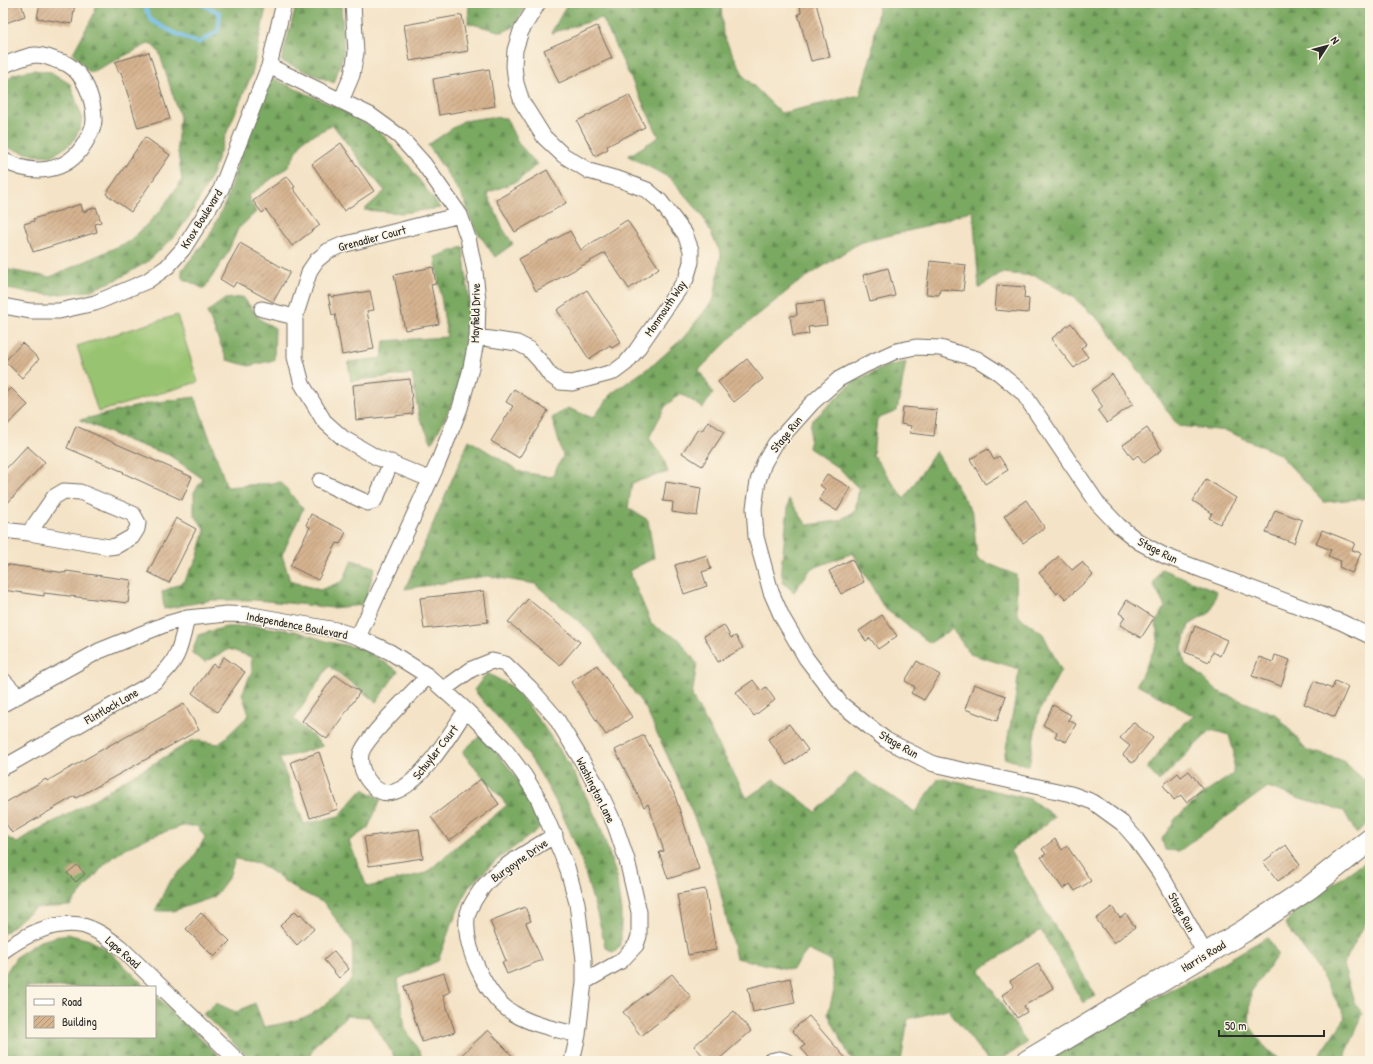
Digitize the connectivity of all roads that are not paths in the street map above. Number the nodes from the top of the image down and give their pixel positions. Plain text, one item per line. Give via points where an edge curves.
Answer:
1 (284, 3) edge
2 (353, 3) edge
3 (538, 3) edge
4 (3, 66) edge
5 (269, 66) junction
6 (342, 101) junction
7 (3, 160) edge
8 (460, 215) junction
9 (3, 306) edge
10 (262, 309) dead end
11 (295, 317) junction
12 (477, 337) junction
13 (391, 462) junction
14 (429, 479) junction
15 (320, 481) dead end
16 (3, 530) edge
17 (29, 533) junction
18 (187, 618) junction
19 (1370, 636) edge
20 (358, 638) junction
21 (428, 676) junction
22 (3, 680) edge
23 (444, 689) junction
24 (18, 696) junction
25 (3, 704) edge
26 (466, 710) junction
27 (3, 767) edge
28 (555, 835) junction
29 (1370, 840) edge
30 (3, 951) edge
31 (1206, 955) junction
32 (584, 982) junction
33 (578, 1036) junction
34 (238, 1061) edge
35 (572, 1061) edge
36 (770, 1061) edge
37 (786, 1061) edge
38 (1028, 1061) edge

1 - 5 street, Knox Boulevard
2 - 6 street via 356,53 352,75
3 - 12 street, Monmouth Way via 521,32 515,50 516,83 522,102 544,137 563,155 589,171 648,190 660,201 685,234 691,250 691,262 686,278 640,345 626,364 614,372 576,383 560,382 550,375 529,349 518,343
4 - 7 street via 35,55 67,64 77,72 85,85 92,104 94,122 79,153 70,161 55,167 31,170 13,166
5 - 6 street, Mayfield Drive
5 - 9 street, Knox Boulevard via 221,189 184,249 167,267 146,282 95,303 74,308 60,311 30,311
6 - 8 street, Mayfield Drive via 370,115 399,136 424,164
8 - 11 street, Grenadier Court via 342,245 328,251 310,270
8 - 12 street, Mayfield Drive via 475,272 478,300
10 - 11 street
11 - 13 street, Grenadier Court via 294,357 302,384 324,421 343,438 376,457
12 - 14 street, Mayfield Drive via 460,408
13 - 14 street, Grenadier Court
13 - 15 street via 378,496 368,503
14 - 20 street, Mayfield Drive
16 - 17 street
17 - 17 street via 110,547 132,537 138,529 138,523 133,514 80,492 64,491 54,498
18 - 20 street, Independence Boulevard via 227,614 252,615 336,630
18 - 24 street, Independence Boulevard via 99,651
18 - 27 street, Flintlock Lane via 175,660 154,682
19 - 31 street, Stage Run via 1341,622 1165,556 1139,542 1098,504 1023,393 977,358 940,348 916,347 896,351 865,364 839,379 812,403 775,444 764,464 758,481 754,508 756,537 771,592 806,658 841,704 886,740 934,764 1072,794 1093,802 1122,823 1136,839 1160,873
20 - 21 street, Independence Boulevard via 390,652
21 - 23 street, Independence Boulevard
21 - 26 street, Schuyler Court via 373,735 361,754 362,769 370,784 377,790 389,794 413,781 430,762
22 - 24 street
23 - 26 street, Independence Boulevard
23 - 32 street, Washington Lane via 472,669 492,661 505,664 556,718 596,784 615,825 627,860 639,912 639,936 636,945 621,961
24 - 25 street, Independence Boulevard
26 - 28 street, Independence Boulevard via 503,747 524,775
28 - 32 street, Independence Boulevard via 577,903
28 - 33 street, Burgoyne Drive via 491,878 470,909 467,919 468,936 477,968 499,1002 512,1013 530,1022
29 - 31 street, Harris Road via 1309,888
30 - 34 street, Lape Road via 39,930 80,925 103,934 120,947
31 - 38 street, Harris Road
32 - 33 street, Independence Boulevard
33 - 35 street, Independence Boulevard
36 - 37 street

